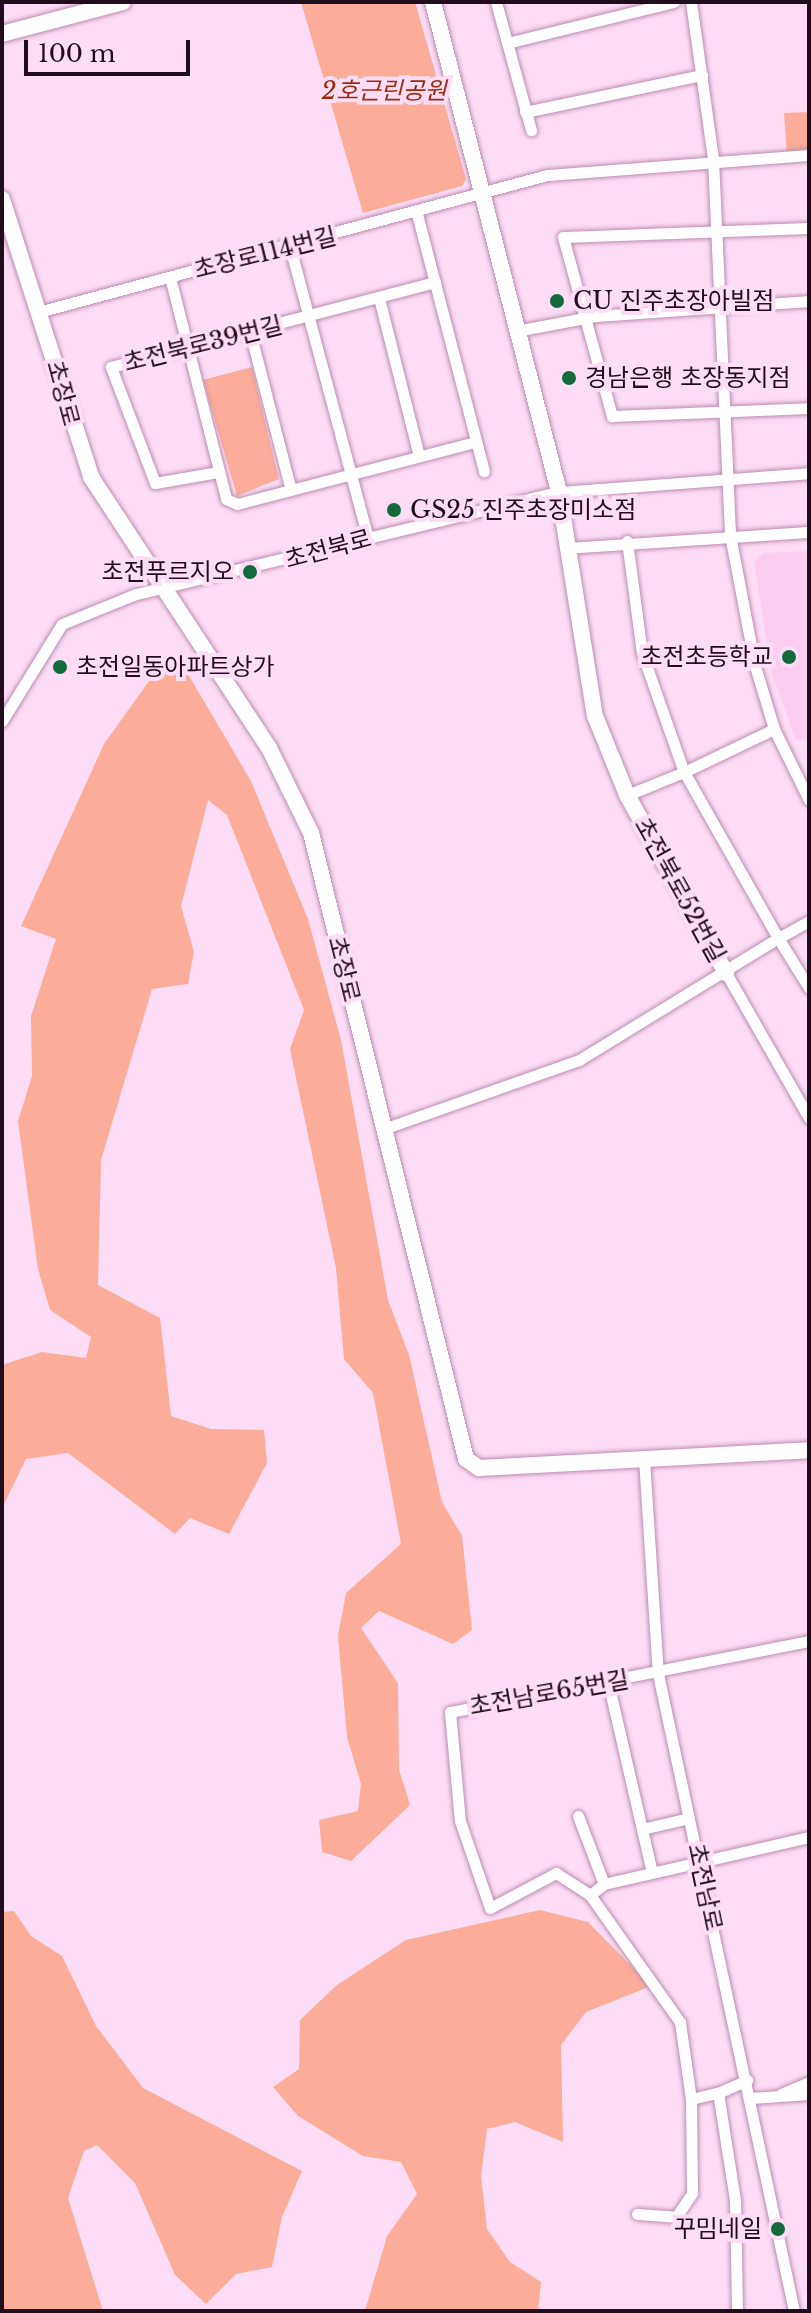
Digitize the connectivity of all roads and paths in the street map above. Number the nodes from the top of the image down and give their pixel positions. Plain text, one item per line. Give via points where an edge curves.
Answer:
1 (123, 2) edge
2 (433, 2) edge
3 (496, 2) edge
4 (674, 2) edge
5 (691, 2) edge
6 (2, 34) edge
7 (507, 43) junction
8 (702, 75) junction
9 (525, 112) junction
10 (531, 130) dead end
11 (809, 155) edge
12 (713, 159) junction
13 (487, 196) junction
14 (2, 199) edge
15 (417, 214) junction
16 (809, 228) edge
17 (716, 232) junction
18 (290, 247) junction
19 (170, 277) junction
20 (435, 282) junction
21 (379, 298) junction
22 (809, 301) edge
23 (720, 306) junction
24 (42, 311) junction
25 (309, 317) junction
26 (589, 318) junction
27 (521, 330) junction
28 (250, 332) junction
29 (188, 349) junction
30 (809, 408) edge
31 (728, 412) junction
32 (475, 442) junction
33 (419, 456) junction
34 (484, 471) dead end
35 (218, 472) junction
36 (809, 473) edge
37 (355, 475) junction
38 (730, 479) junction
39 (291, 490) junction
40 (559, 492) junction
41 (809, 532) edge
42 (730, 535) junction
43 (368, 538) junction
44 (627, 541) junction
45 (566, 548) junction
46 (163, 592) junction
47 (2, 721) edge
48 (774, 729) junction
49 (684, 772) junction
50 (627, 795) junction
51 (809, 800) edge
52 (809, 921) edge
53 (778, 938) junction
54 (726, 973) junction
55 (809, 988) edge
56 (809, 1118) edge
57 (383, 1129) junction
58 (809, 1450) edge
59 (644, 1459) junction
60 (809, 1641) edge
61 (658, 1674) junction
62 (608, 1682) junction
63 (578, 1816) dead end
64 (689, 1818) junction
65 (642, 1829) junction
66 (809, 1837) edge
67 (699, 1862) junction
68 (652, 1873) junction
69 (604, 1884) junction
70 (590, 1895) junction
71 (747, 2080) junction
72 (809, 2082) edge
73 (718, 2093) junction
74 (809, 2094) edge
75 (777, 2096) junction
76 (751, 2098) junction
77 (691, 2099) junction
78 (637, 2214) dead end
79 (737, 2311) edge
80 (794, 2311) edge

1 - 6 street
2 - 13 street, 초전북로52번길
3 - 7 street
4 - 7 street
5 - 8 street
7 - 9 street
8 - 9 street
8 - 12 street
9 - 10 street
11 - 12 street, 초장로114번길
12 - 13 street, 초장로114번길 via 565,172
12 - 17 street
13 - 15 street, 초장로114번길
13 - 27 street, 초전북로52번길
14 - 24 street, 초장로
15 - 18 street, 초장로114번길
15 - 20 street
16 - 17 street
17 - 23 street
17 - 26 street via 563,237
18 - 19 street, 초장로114번길
18 - 25 street, 초전북로39번길
19 - 24 street, 초장로114번길
19 - 29 street
20 - 21 street, 초전북로39번길
20 - 32 street
21 - 25 street, 초전북로39번길
21 - 33 street
22 - 23 street
23 - 26 street
23 - 31 street
24 - 46 street, 초장로 via 91,477
25 - 28 street, 초전북로39번길
25 - 37 street, 초전북로39번길
26 - 27 street
26 - 31 street via 612,416
27 - 40 street, 초전북로52번길
28 - 29 street, 초전북로39번길
28 - 39 street
29 - 35 street
29 - 35 street, 초전북로39번길 via 111,367 112,379 155,483
30 - 31 street
31 - 38 street
32 - 33 street
32 - 34 street
33 - 37 street
35 - 39 street via 226,499 237,504
36 - 38 street, 초전북로
37 - 39 street
37 - 43 street, 초전북로39번길
38 - 40 street, 초전북로
38 - 42 street
40 - 43 street, 초전북로
40 - 45 street, 초전북로52번길
41 - 42 street
42 - 44 street
42 - 48 street via 745,628
43 - 46 street, 초전북로
44 - 45 street
44 - 49 street via 642,653
45 - 50 street, 초전북로52번길 via 595,716
46 - 47 street, 초전북로 via 136,594 62,624
46 - 57 street, 초장로 via 293,788
48 - 49 street, 초전북로52번길
48 - 51 street
49 - 50 street, 초전북로52번길
49 - 53 street
50 - 54 street, 초전북로52번길
52 - 53 street, 초전북로52번길
53 - 54 street, 초전북로52번길
53 - 55 street
54 - 56 street
54 - 57 street via 579,1060
57 - 59 street, 초장로 via 466,1459 479,1468
58 - 59 street, 초장로
59 - 61 street, 초전남로
60 - 61 street, 초전남로65번길
61 - 62 street, 초전남로65번길
61 - 64 street, 초전남로
62 - 65 street
62 - 70 street, 초전남로65번길 via 450,1712 460,1821 490,1908 556,1873
63 - 69 street
64 - 65 street
64 - 67 street, 초전남로
65 - 68 street
66 - 67 street
67 - 68 street
67 - 71 street, 초전남로
68 - 69 street
69 - 70 street
70 - 77 street via 680,2022
71 - 73 street
71 - 76 street, 초전남로
72 - 75 street
73 - 77 street
73 - 79 street via 734,2188
74 - 75 street
75 - 76 street
76 - 80 street, 초전남로
77 - 78 street via 692,2193 676,2217

